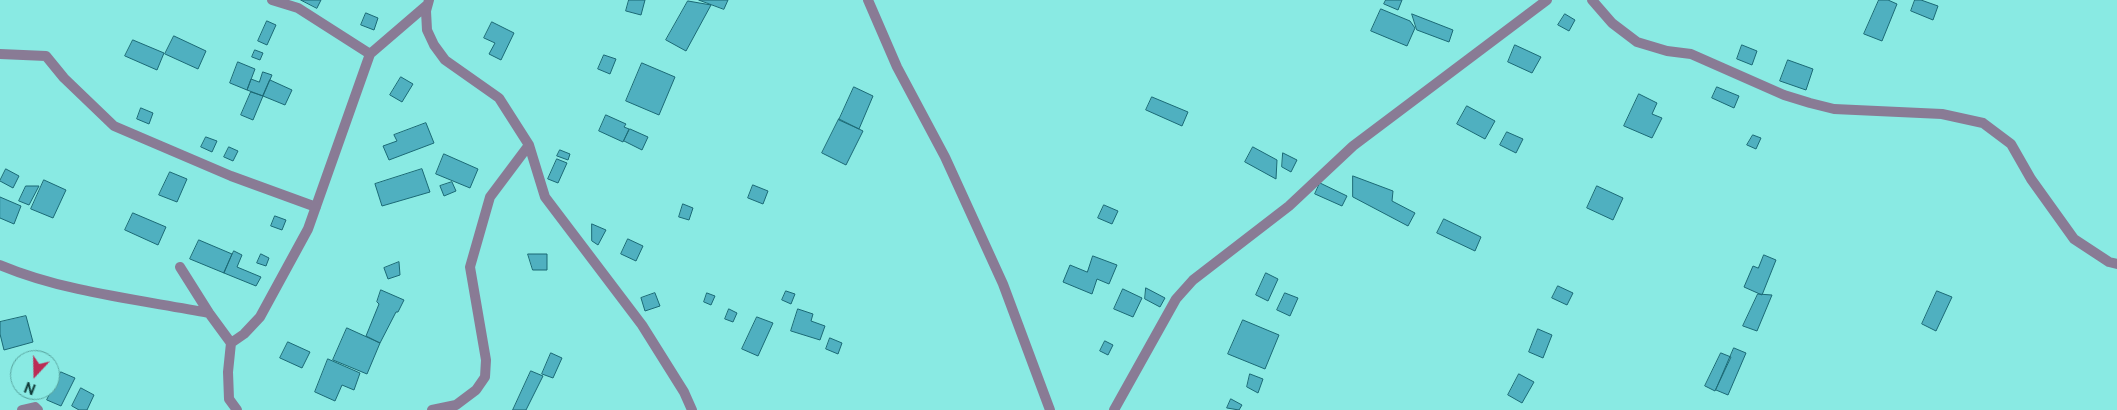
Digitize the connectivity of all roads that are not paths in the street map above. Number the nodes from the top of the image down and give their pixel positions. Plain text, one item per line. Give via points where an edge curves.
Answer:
1 (272, 0) edge
2 (868, 0) edge
3 (1547, 0) edge
4 (1592, 0) edge
5 (428, 3) edge
6 (0, 54) edge
7 (370, 54) junction
8 (530, 145) junction
9 (316, 207) junction
10 (0, 264) edge
11 (2117, 264) edge
12 (180, 267) dead end
13 (209, 313) junction
14 (231, 343) junction
15 (22, 410) edge
16 (38, 410) edge
17 (237, 410) edge
18 (432, 410) edge
19 (692, 410) edge
20 (1050, 410) edge
21 (1114, 410) edge

1 - 7 street via 298,8
2 - 20 street via 897,67 945,157 999,275
3 - 21 street via 1353,146 1289,206 1193,280 1176,299
4 - 11 street via 1612,23 1637,42 1692,54 1784,95 1834,109 1942,114 1983,123 2011,144 2031,179 2074,239
5 - 7 street
5 - 8 street via 427,30 445,60 499,98
6 - 9 street via 46,56 114,126 231,176
7 - 9 street
8 - 18 street via 490,197 470,267 486,360 485,377 476,390 456,405
8 - 19 street via 545,197 642,325
9 - 14 street via 308,229 260,317
10 - 13 street via 56,284
12 - 13 street
13 - 14 street
14 - 17 street via 229,399
15 - 16 street via 35,407

